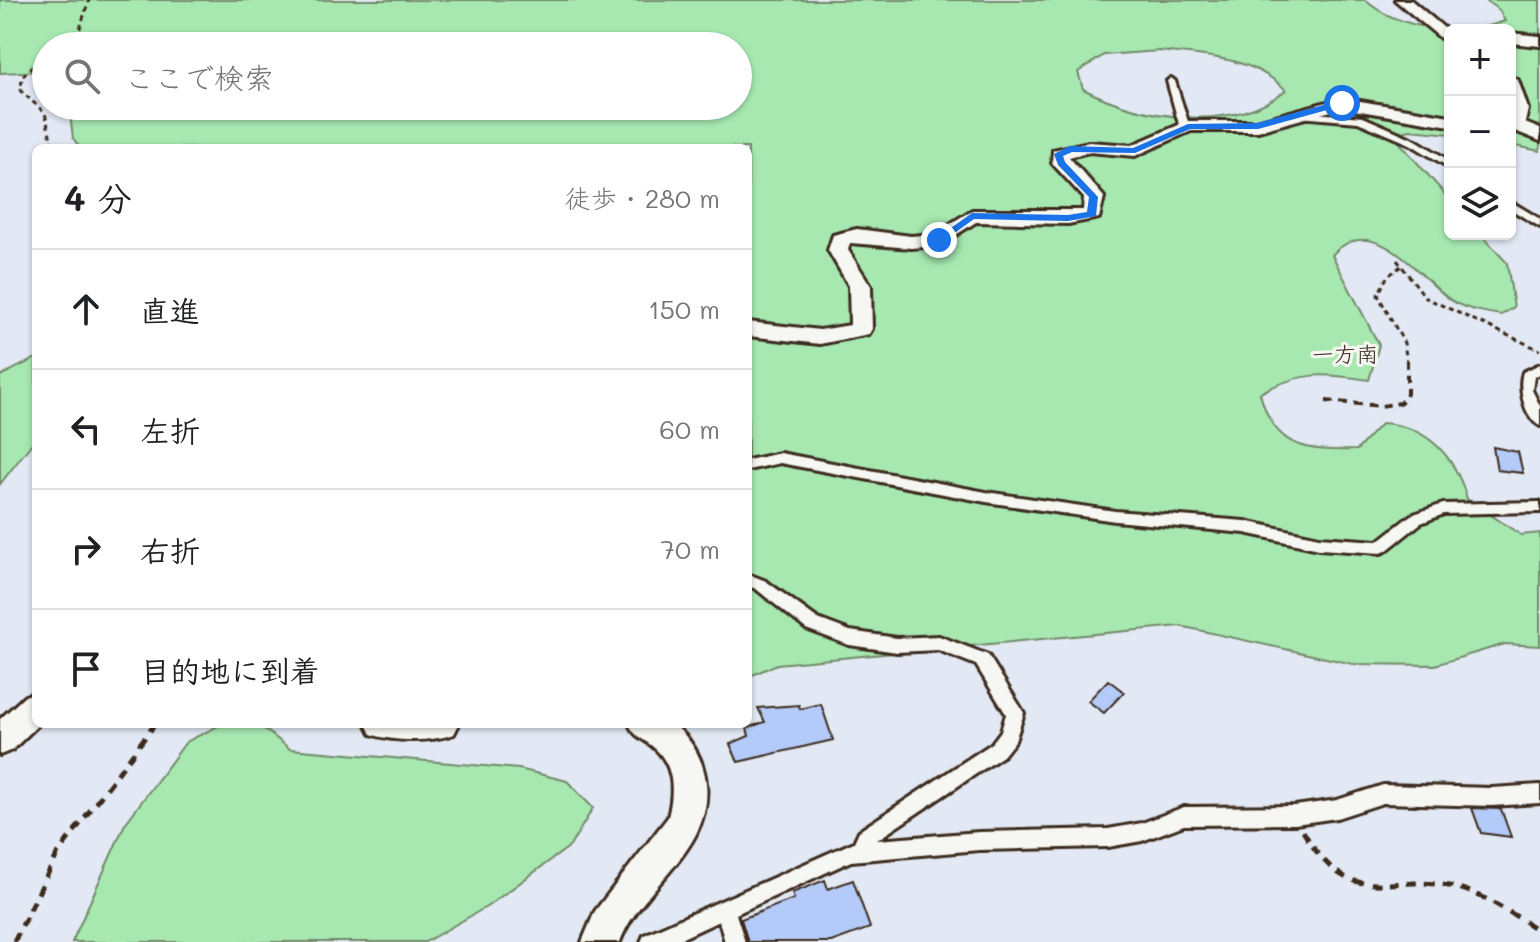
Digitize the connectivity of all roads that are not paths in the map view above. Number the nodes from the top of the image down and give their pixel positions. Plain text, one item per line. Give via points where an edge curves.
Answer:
1 (1402, 0) edge
2 (1444, 36) edge
3 (1516, 39) edge
4 (1540, 41) edge
5 (1171, 81) dead end
6 (1302, 115) junction
7 (1444, 120) edge
8 (1516, 125) edge
9 (1185, 128) junction
10 (1540, 136) edge
11 (1444, 161) edge
12 (1516, 208) edge
13 (1540, 224) edge
14 (752, 329) edge
15 (1540, 368) edge
16 (1540, 421) edge
17 (752, 464) edge
18 (1540, 507) edge
19 (752, 582) edge
20 (32, 710) edge
21 (653, 728) edge
22 (0, 740) edge
23 (1540, 794) edge
24 (860, 852) junction
25 (725, 909) junction
26 (601, 942) edge
27 (651, 942) edge
28 (735, 942) edge

1 - 2 street
3 - 4 street
5 - 9 lane
6 - 7 street via 1342,103
6 - 9 street via 1258,126
6 - 11 lane via 1360,119
8 - 10 street
9 - 14 street via 1135,151 1089,147 1059,154 1061,163 1094,197 1092,214 972,216 939,240 857,235 840,239 838,250 860,286 861,329 848,335
12 - 13 lane
15 - 16 lane via 1528,375 1526,390
17 - 18 lane via 780,458 1115,516 1245,527 1319,543 1381,547 1416,519 1443,509
19 - 24 lane via 812,624 849,638 897,645 939,643 982,660 1015,713 1009,735 997,750 866,837
20 - 22 street
21 - 26 street via 682,752 691,781 690,804 684,824 608,924
23 - 24 lane via 1383,794 1295,815 1184,816 1108,838 979,841
24 - 25 lane
25 - 27 lane
25 - 28 lane

